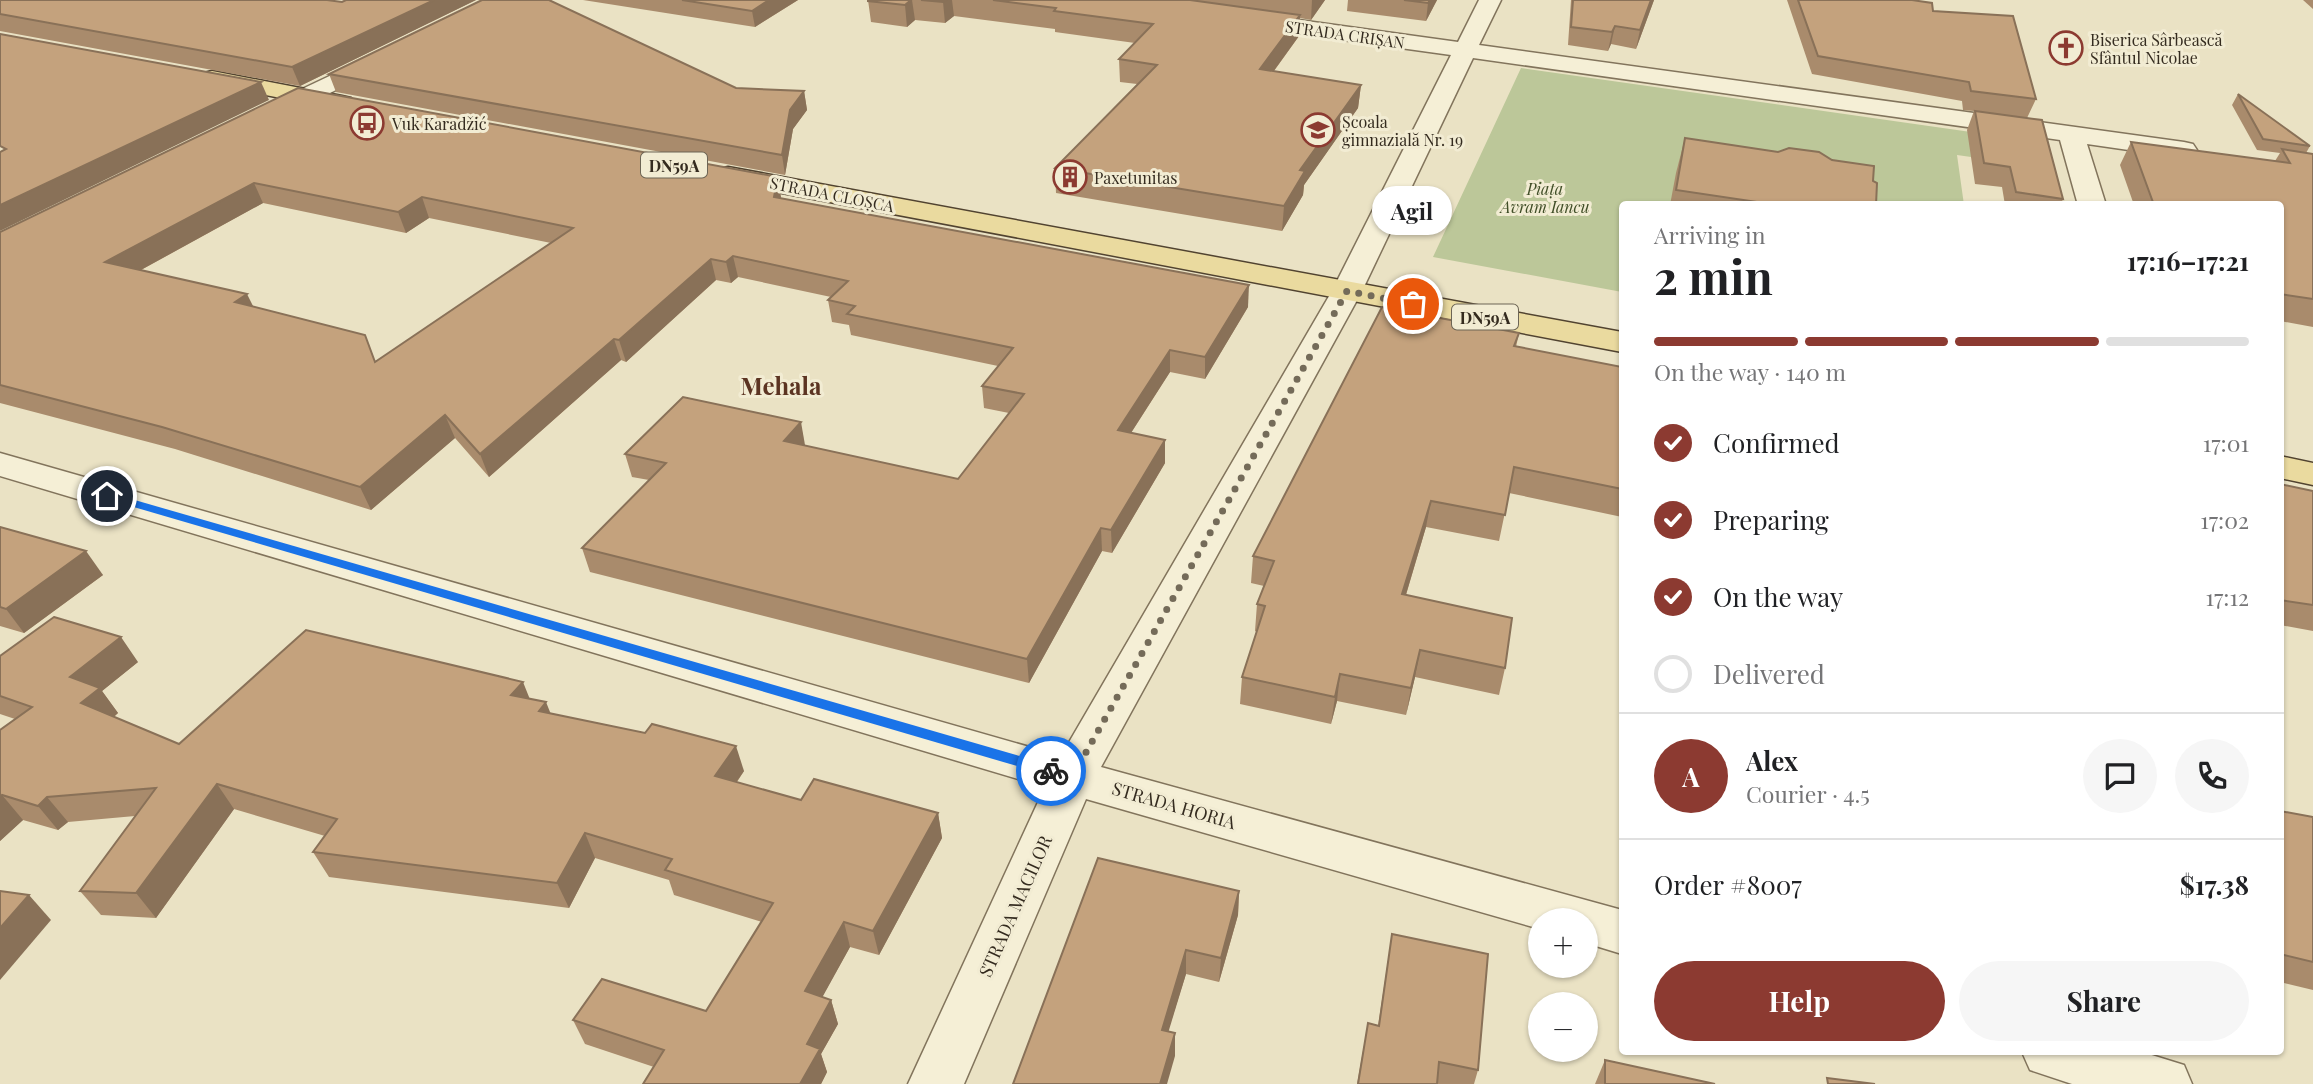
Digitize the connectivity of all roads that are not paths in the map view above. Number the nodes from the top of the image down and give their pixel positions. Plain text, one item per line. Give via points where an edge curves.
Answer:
1 (1490, 0) edge
2 (1225, 17) edge
3 (403, 48) edge
4 (1465, 50) junction
5 (184, 73) edge
6 (307, 96) junction
7 (361, 106) edge
8 (246, 126) edge
9 (2071, 135) junction
10 (2205, 153) edge
11 (700, 170) edge
12 (2091, 201) edge
13 (1347, 291) junction
14 (1619, 341) edge
15 (0, 464) edge
16 (2284, 468) edge
17 (2313, 474) edge
18 (1072, 777) junction
19 (1538, 908) edge
20 (1598, 925) edge
21 (1619, 931) edge
22 (2060, 1055) edge
23 (936, 1084) edge
24 (2164, 1084) edge

1 - 4 street
2 - 4 street, STRADA CRIȘAN
3 - 6 street
4 - 9 street
4 - 13 street
5 - 6 main road
6 - 7 main road
6 - 8 street
9 - 10 street
9 - 12 street
11 - 13 main road, STRADA CLOȘCA / DN59A
13 - 14 main road, STRADA CLOȘCA / DN59A
13 - 18 street, STRADA MACILOR
15 - 18 street, STRADA HORIA
16 - 17 main road
18 - 19 street, STRADA HORIA
18 - 23 street, STRADA MACILOR
20 - 21 street, STRADA HORIA
22 - 24 street

